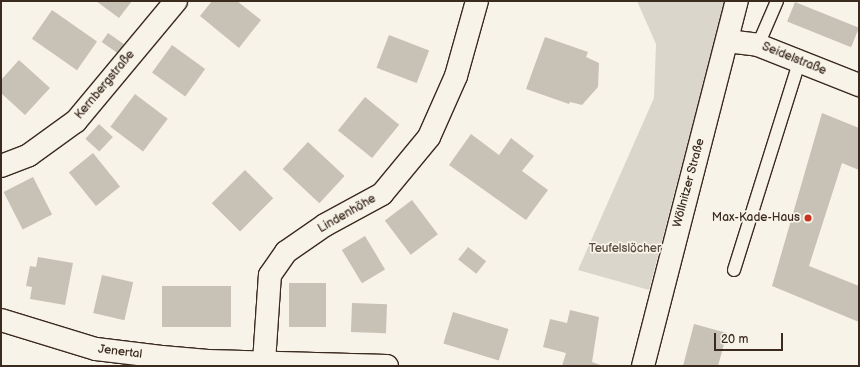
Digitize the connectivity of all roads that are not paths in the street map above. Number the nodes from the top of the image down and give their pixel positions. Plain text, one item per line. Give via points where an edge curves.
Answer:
1 (176, 1) edge
2 (477, 1) edge
3 (737, 1) edge
4 (777, 1) edge
5 (727, 41) junction
6 (758, 45) junction
7 (799, 62) junction
8 (859, 85) edge
9 (1, 166) edge
10 (734, 270) dead end
11 (1, 320) edge
12 (264, 362) junction
13 (206, 364) edge
14 (388, 366) edge
15 (643, 366) edge

1 - 9 street, Kernbergstraße via 76,121 29,155
2 - 12 street, Lindenhöhe via 456,76 429,137 382,194 325,225 286,252 270,275
3 - 5 street, Wöllnitzer Straße
4 - 6 lane
5 - 6 street, Seidelstraße
5 - 15 street, Wöllnitzer Straße
6 - 7 street, Seidelstraße
7 - 8 street, Seidelstraße
7 - 10 lane
11 - 13 street, Jenertal via 96,349
12 - 13 street, Jenertal
12 - 14 street, Jenertal

